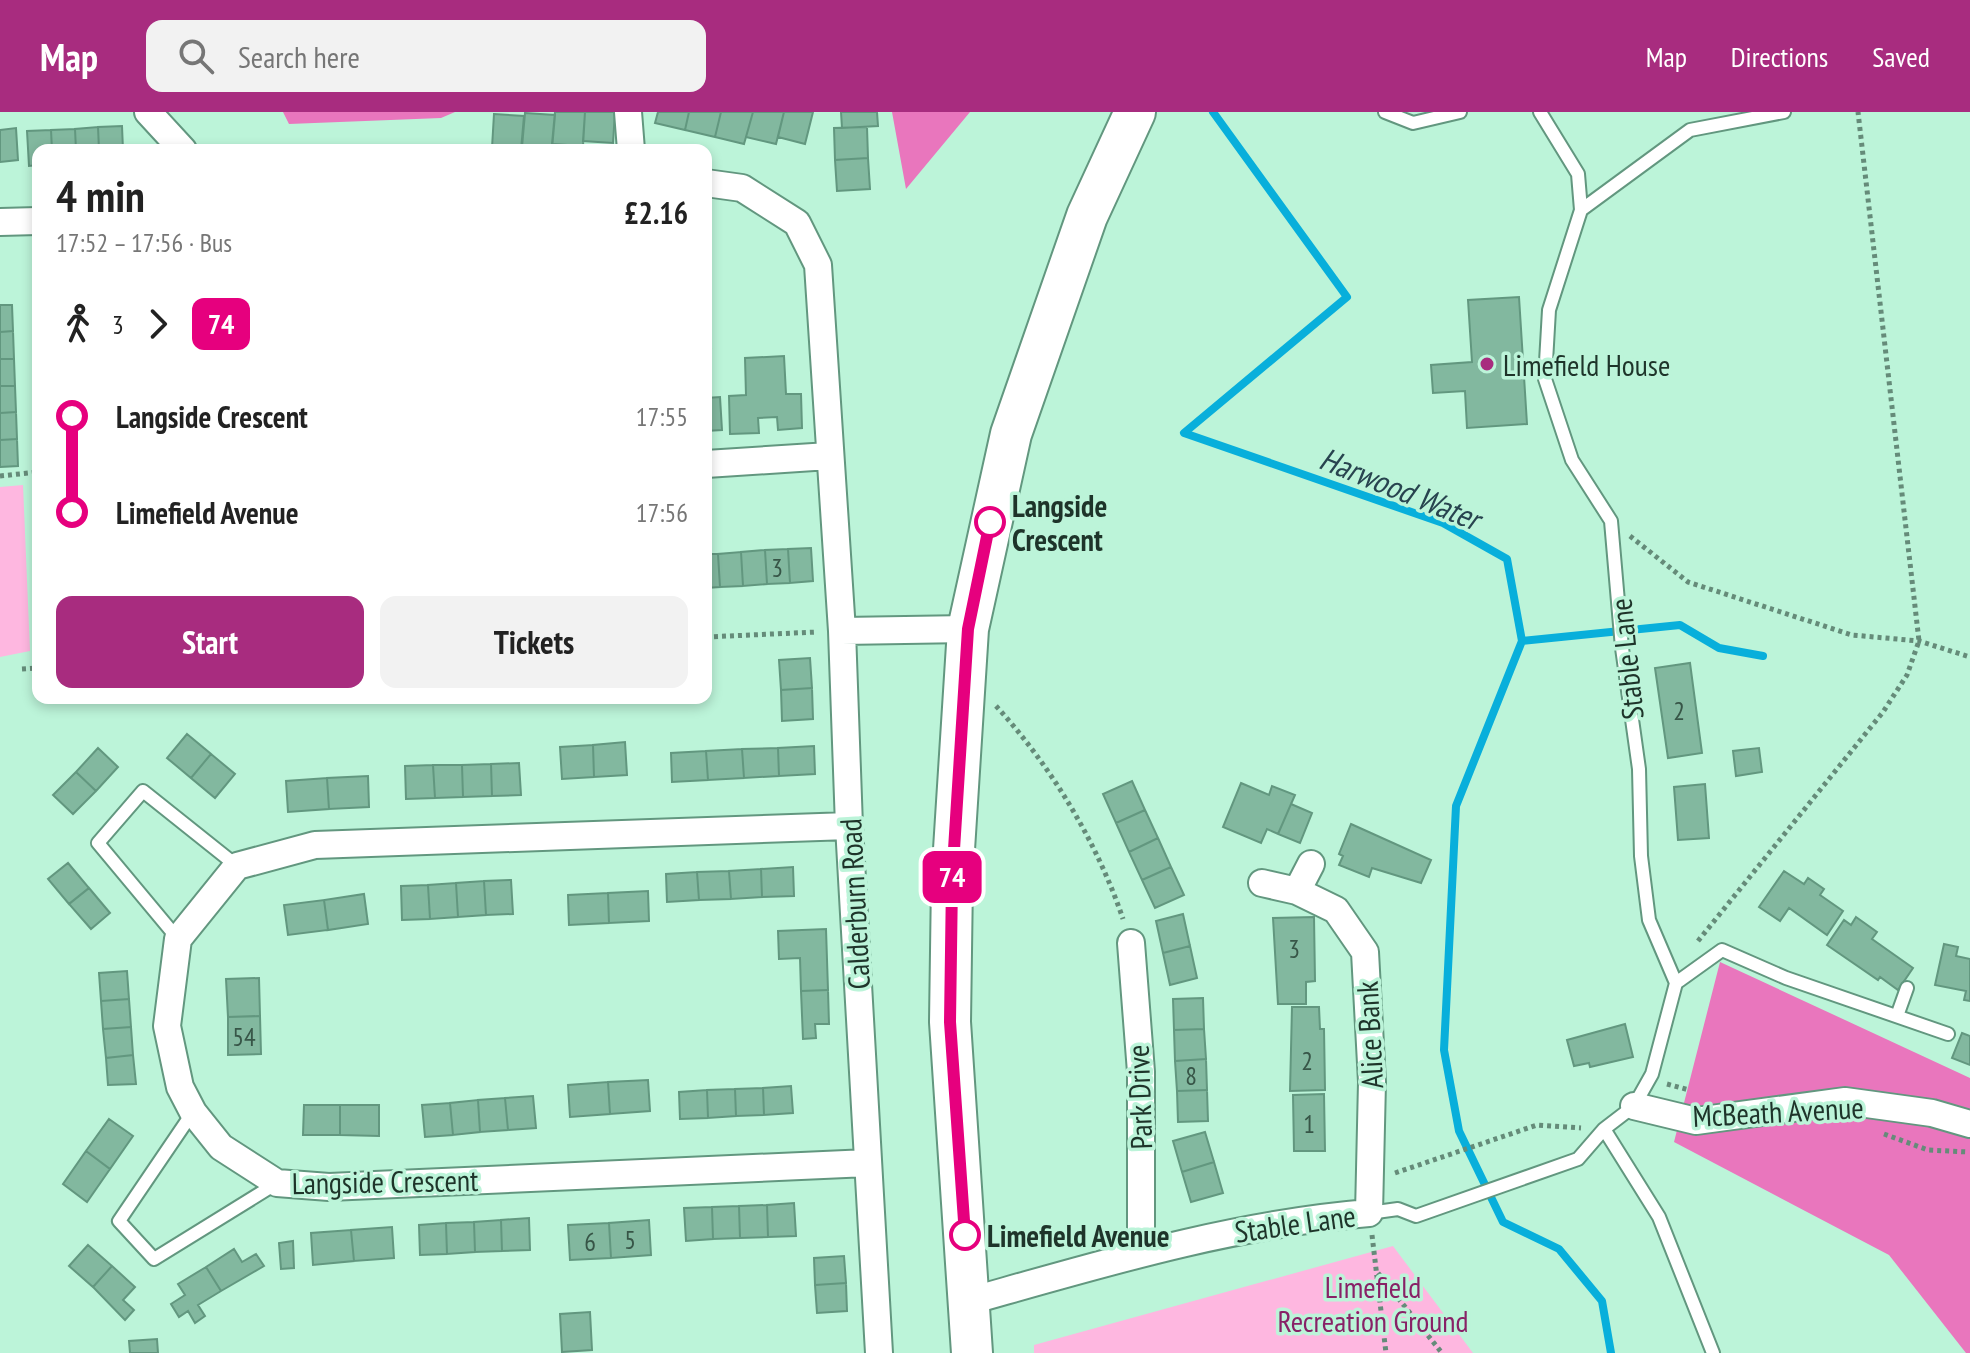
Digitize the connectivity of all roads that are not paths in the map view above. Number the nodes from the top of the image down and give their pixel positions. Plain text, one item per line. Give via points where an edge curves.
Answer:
1 (148, 112) edge
2 (628, 112) edge
3 (1135, 112) edge
4 (1385, 112) edge
5 (1460, 112) edge
6 (1540, 112) edge
7 (1784, 112) edge
8 (177, 144) edge
9 (631, 144) edge
10 (712, 184) edge
11 (1581, 210) junction
12 (32, 221) edge
13 (0, 222) edge
14 (829, 456) junction
15 (712, 464) edge
16 (968, 629) junction
17 (842, 631) junction
18 (849, 826) junction
19 (1311, 864) dead end
20 (237, 866) junction
21 (1262, 883) dead end
22 (1297, 891) junction
23 (178, 939) junction
24 (1131, 943) road end
25 (1674, 978) junction
26 (1907, 988) dead end
27 (1897, 1016) junction
28 (1948, 1034) dead end
29 (1634, 1106) junction
30 (193, 1112) junction
31 (1970, 1124) edge
32 (1604, 1129) junction
33 (868, 1163) junction
34 (277, 1183) junction
35 (1369, 1213) junction
36 (1141, 1252) junction
37 (970, 1301) junction
38 (879, 1353) edge
39 (972, 1353) edge
40 (1713, 1353) edge

1 - 8 street
2 - 9 street
3 - 16 main road via 1087,216 1011,434
4 - 5 lane via 1413,123
6 - 11 lane via 1578,174
7 - 11 lane via 1690,130
10 - 14 street, Calderburn Road via 742,188 797,223 818,265
11 - 25 lane, Stable Lane via 1549,310 1545,379 1572,460 1611,521 1639,769 1649,920
12 - 13 street
14 - 15 street
14 - 17 street, Calderburn Road
16 - 17 street
16 - 37 main road via 952,881 950,1022
17 - 18 street, Calderburn Road
18 - 20 street via 315,845
18 - 33 street, Calderburn Road
19 - 22 street
20 - 23 street
20 - 23 lane via 143,791 98,843
21 - 22 street, Alice Bank
22 - 35 street, Alice Bank via 1336,910 1365,952 1372,1082
23 - 30 street, Langside Crescent via 167,1026 180,1087
24 - 36 street, Park Drive via 1141,1072
25 - 27 lane via 1722,950
25 - 29 lane, Stable Lane via 1652,1074
26 - 27 lane
27 - 28 lane
29 - 31 street, McBeath Avenue via 1696,1121 1845,1101
29 - 32 lane, Stable Lane
30 - 34 street, Langside Crescent via 221,1147
30 - 34 lane via 119,1221 154,1259
32 - 35 lane, Stable Lane via 1578,1159 1416,1216 1398,1209
32 - 40 lane via 1659,1217
33 - 34 street, Langside Crescent via 329,1187
33 - 38 street, Calderburn Road
35 - 36 street, Stable Lane via 1313,1217
36 - 37 street, Stable Lane
37 - 39 main road

